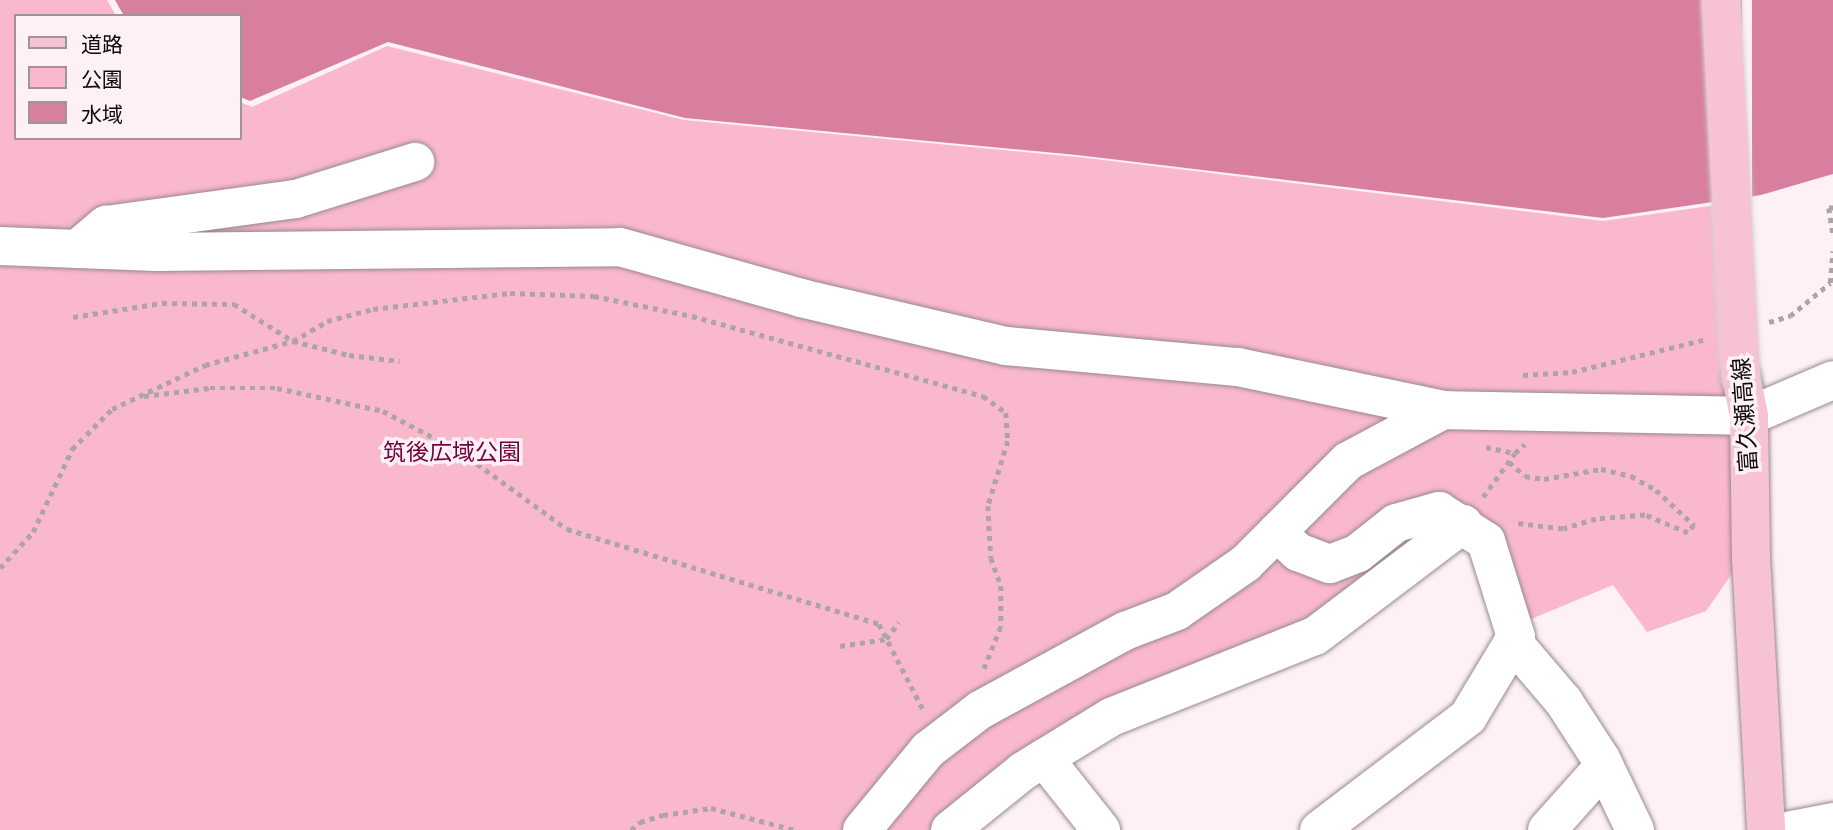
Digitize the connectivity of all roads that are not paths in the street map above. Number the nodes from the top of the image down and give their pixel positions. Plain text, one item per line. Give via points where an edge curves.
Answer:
1 (1721, 0) edge
2 (415, 162) dead end
3 (0, 246) edge
4 (77, 249) junction
5 (1823, 388) edge
6 (1443, 410) junction
7 (1749, 416) junction
8 (1451, 518) junction
9 (1277, 532) junction
10 (1514, 640) junction
11 (1044, 758) junction
12 (1604, 766) junction
13 (1833, 822) edge
14 (862, 830) edge
15 (950, 830) edge
16 (1101, 830) edge
17 (1319, 830) edge
18 (1547, 830) edge
19 (1634, 830) edge
20 (1766, 830) edge
21 (1791, 830) edge

1 - 7 main road, 富久瀬高線, bridge via 1741,376
2 - 4 street via 296,200 106,225
3 - 4 street
4 - 6 street via 620,247 801,298 1006,346 1237,367
5 - 7 street
6 - 7 street
6 - 9 street via 1348,461
7 - 20 main road, 富久瀬高線 via 1751,558
8 - 9 street via 1396,523 1358,554 1330,564 1298,552
8 - 10 street via 1486,541
8 - 11 street via 1315,636 1111,716
9 - 14 street via 1239,568 1177,611 1125,631 980,710 928,750
10 - 12 street via 1564,702
10 - 17 street via 1468,717
11 - 15 street
11 - 16 street
12 - 18 street
12 - 19 street
13 - 21 street

